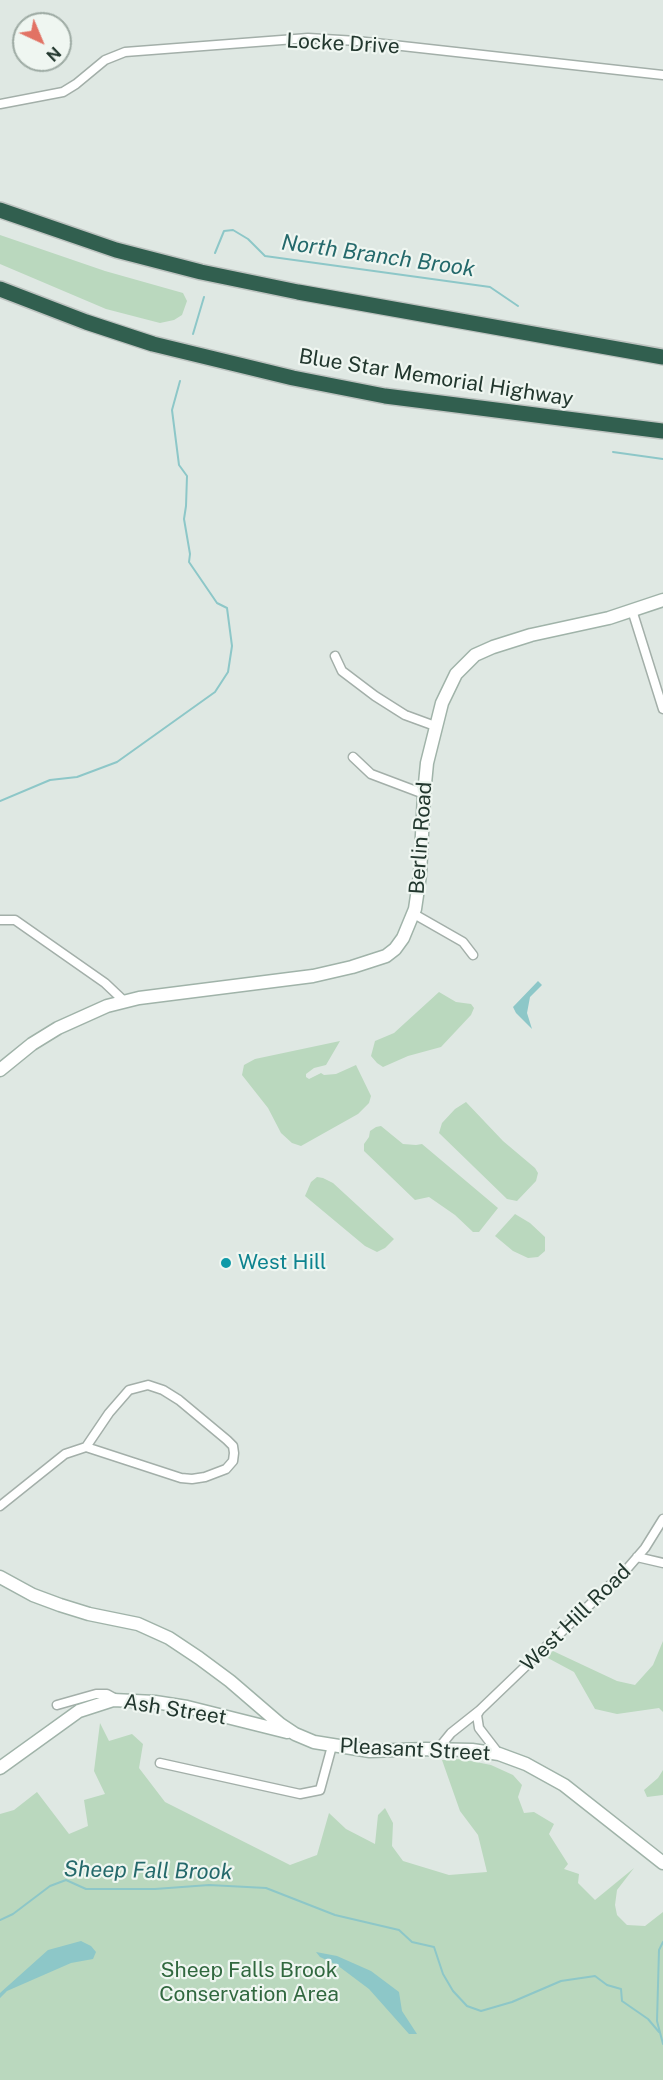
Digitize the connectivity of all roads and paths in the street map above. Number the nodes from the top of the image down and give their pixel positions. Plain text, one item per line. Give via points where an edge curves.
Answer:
1 (663, 75) edge
2 (0, 104) edge
3 (0, 210) edge
4 (0, 289) edge
5 (663, 357) edge
6 (663, 431) edge
7 (663, 600) edge
8 (632, 610) junction
9 (335, 656) dead end
10 (663, 709) edge
11 (435, 726) junction
12 (354, 757) dead end
13 (424, 794) junction
14 (414, 914) junction
15 (0, 920) edge
16 (473, 956) dead end
17 (124, 1001) junction
18 (0, 1070) edge
19 (86, 1447) junction
20 (0, 1506) edge
21 (663, 1519) edge
22 (637, 1557) junction
23 (663, 1563) edge
24 (0, 1577) edge
25 (118, 1700) junction
26 (252, 1702) junction
27 (57, 1705) dead end
28 (480, 1710) junction
29 (239, 1720) junction
30 (295, 1734) junction
31 (332, 1746) junction
32 (438, 1749) junction
33 (499, 1754) junction
34 (160, 1763) dead end
35 (0, 1767) edge
36 (663, 1863) edge

1 - 2 street, Locke Drive via 308,38 125,52 105,60 63,92
3 - 5 highway via 116,250 223,277
4 - 6 highway, Blue Star Memorial Highway via 153,344 293,378 385,396
7 - 8 street, Berlin Road
8 - 10 street
8 - 11 street, Berlin Road via 522,638 475,655 451,683
9 - 11 street via 342,671 375,696 405,715
11 - 13 street, Berlin Road
12 - 13 street via 371,774
13 - 14 street, Berlin Road
14 - 16 street via 463,942
14 - 17 street, Berlin Road via 395,949 352,968
15 - 17 street via 15,920 105,983
17 - 18 street, Berlin Road via 58,1028
19 - 19 street via 181,1478 198,1478 226,1469 234,1453 227,1440 179,1400 148,1385 129,1390
19 - 20 street via 65,1454
21 - 22 street, West Hill Road
22 - 23 street
22 - 28 street, West Hill Road
24 - 26 street, Pleasant Street via 60,1605 138,1624 160,1634 200,1658
25 - 27 street via 108,1694 96,1694
25 - 29 street, Ash Street via 176,1706
25 - 35 street, Ash Street via 79,1712
26 - 29 street
26 - 30 street, Pleasant Street
28 - 32 street, West Hill Road
28 - 33 street via 479,1728
29 - 30 street, Ash Street
30 - 31 street, Pleasant Street
31 - 32 street, Pleasant Street via 370,1752
31 - 34 street via 320,1790 300,1794
32 - 33 street, Pleasant Street
33 - 36 street, Pleasant Street via 564,1785

